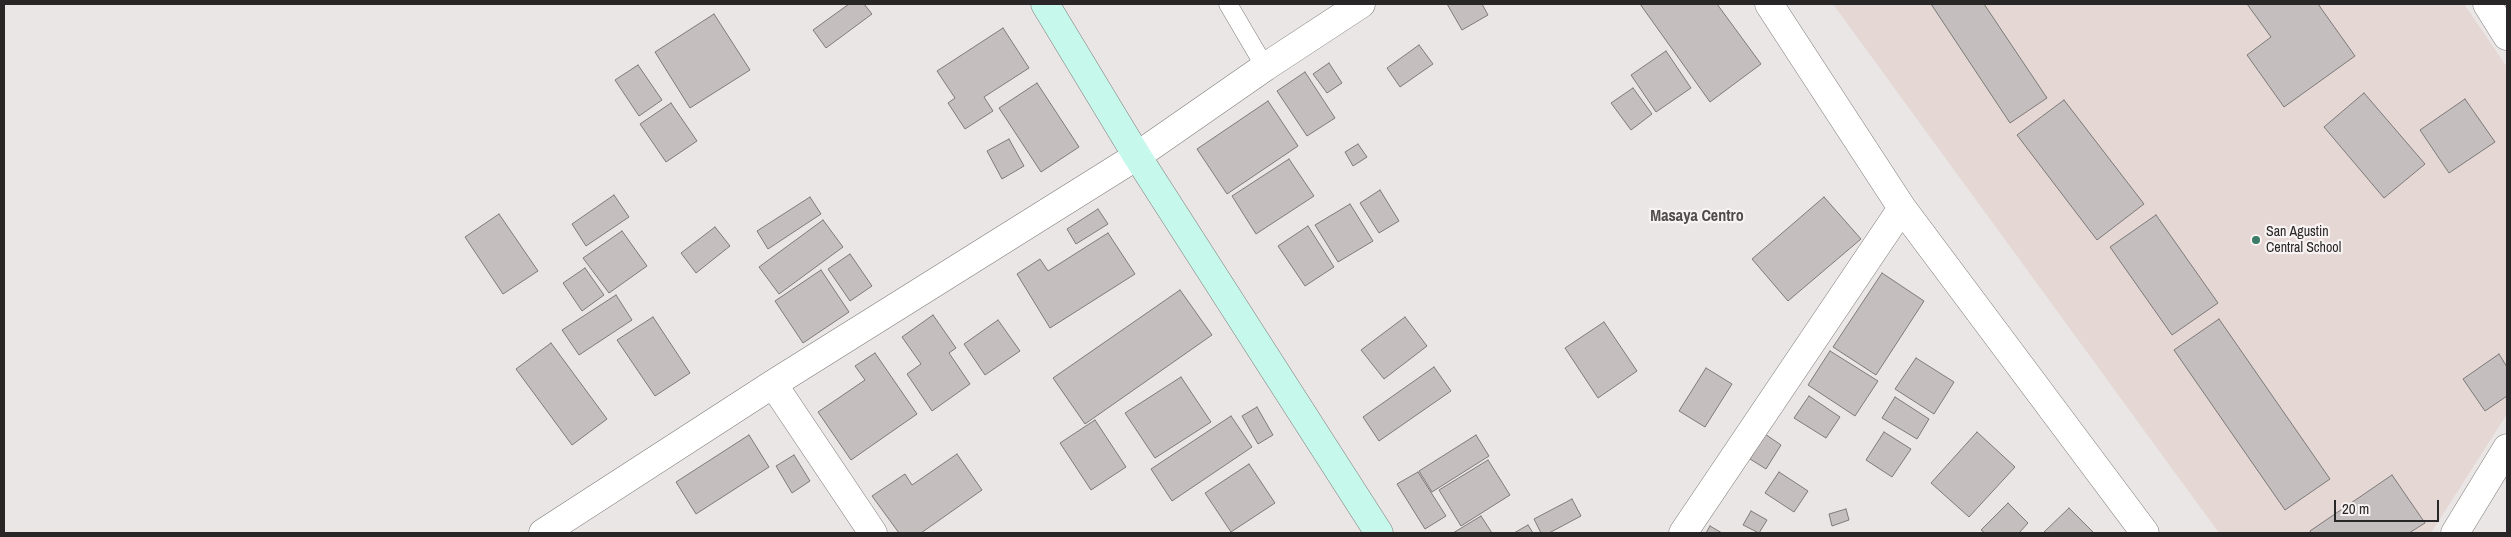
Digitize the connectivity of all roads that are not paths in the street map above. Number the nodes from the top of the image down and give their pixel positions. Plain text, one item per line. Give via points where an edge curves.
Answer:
1 (1045, 4) edge
2 (1228, 4) edge
3 (1361, 4) edge
4 (1769, 4) edge
5 (2487, 4) edge
6 (2507, 36) edge
7 (1265, 67) junction
8 (1138, 156) junction
9 (1902, 208) junction
10 (773, 384) junction
11 (2507, 448) edge
12 (543, 533) edge
13 (873, 533) edge
14 (1379, 533) edge
15 (1683, 533) edge
16 (2145, 533) edge
17 (2455, 533) edge

1 - 8 main road
2 - 7 lane
3 - 7 street
4 - 9 street
5 - 6 street
7 - 8 street
8 - 10 street
8 - 14 main road
9 - 15 street
9 - 16 street
10 - 12 street
10 - 13 street
11 - 17 street

